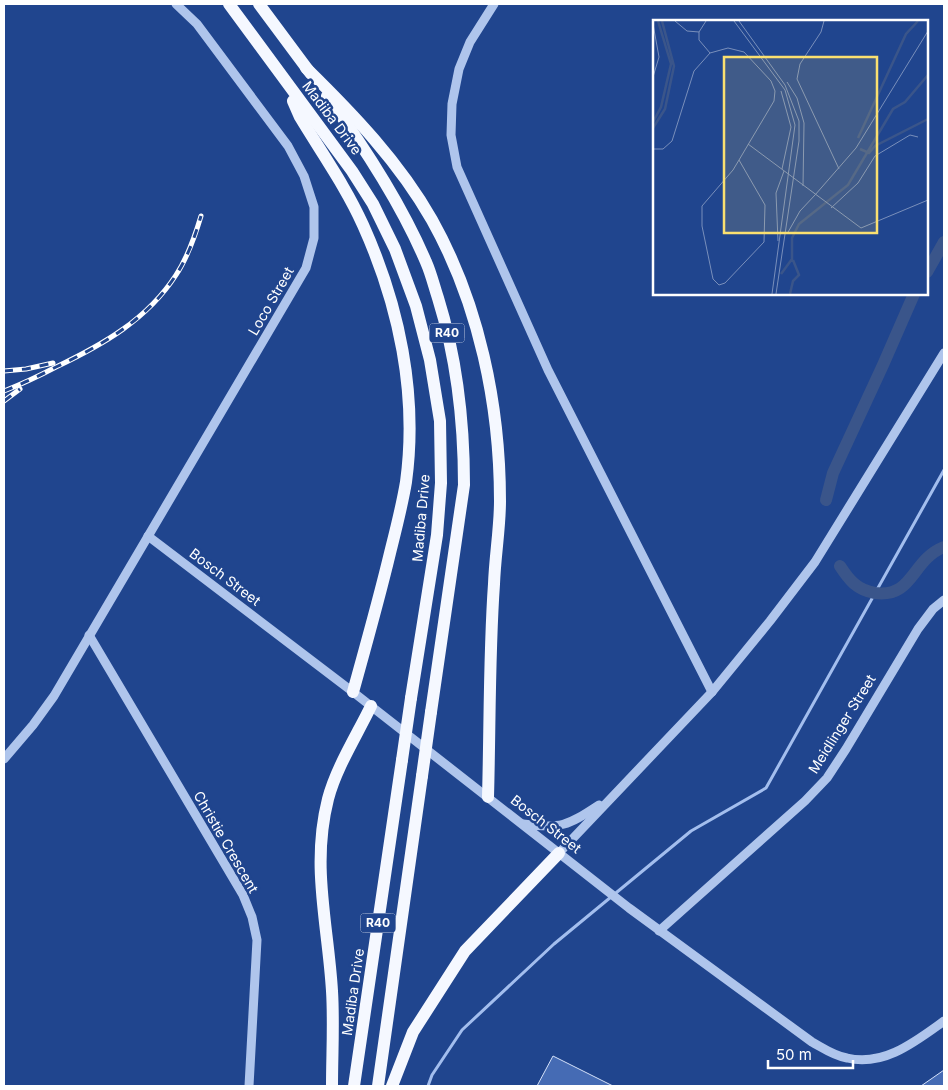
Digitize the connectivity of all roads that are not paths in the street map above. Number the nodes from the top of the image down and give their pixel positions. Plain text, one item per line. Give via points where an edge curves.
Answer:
1 (176, 4) edge
2 (229, 4) edge
3 (259, 4) edge
4 (494, 4) edge
5 (306, 68) junction
6 (282, 77) junction
7 (944, 353) edge
8 (148, 536) junction
9 (944, 600) edge
10 (89, 635) junction
11 (353, 692) junction
12 (712, 692) junction
13 (371, 706) junction
14 (4, 758) edge
15 (613, 796) junction
16 (488, 797) junction
17 (523, 824) junction
18 (559, 853) junction
19 (660, 931) junction
20 (944, 1021) edge
21 (249, 1086) edge
22 (332, 1086) edge
23 (354, 1086) edge
24 (378, 1086) edge
25 (392, 1086) edge

1 - 8 street, Loco Street via 196,24 288,146 304,176 314,207 314,238 306,268
2 - 6 main road, Madiba Drive / R40
3 - 5 main road, Madiba Drive / R40
4 - 12 street via 470,42 459,69 450,135 457,167 556,387
5 - 16 main road via 351,111 431,218 462,286 487,372 494,407 500,502 494,584
5 - 24 main road, Madiba Drive / R40, bridge via 376,168 426,263 455,363 464,452 464,485
6 - 11 main road via 300,117 362,223 379,262 399,326 405,366 410,429 406,483
6 - 23 main road, Madiba Drive / R40, bridge via 352,171 395,249 430,360 440,421 441,483 437,535
7 - 12 street via 815,562
8 - 10 street, Loco Street
8 - 11 street, Bosch Street
9 - 19 street, Meidlinger Street via 918,629 827,778
10 - 14 street, Loco Street via 54,696
10 - 21 street, Christie Crescent via 243,895 252,917 257,940
11 - 13 street, Bosch Street
12 - 15 street
13 - 16 street, Bosch Street
13 - 22 main road via 328,797 320,842 319,866 332,992
15 - 17 street via 563,825
15 - 18 street
16 - 17 street, Bosch Street
17 - 18 street, Bosch Street
18 - 19 street, Bosch Street
18 - 25 main road via 465,951 413,1032
19 - 20 street, Bosch Street via 784,1023 818,1046 847,1058 864,1060 889,1054

